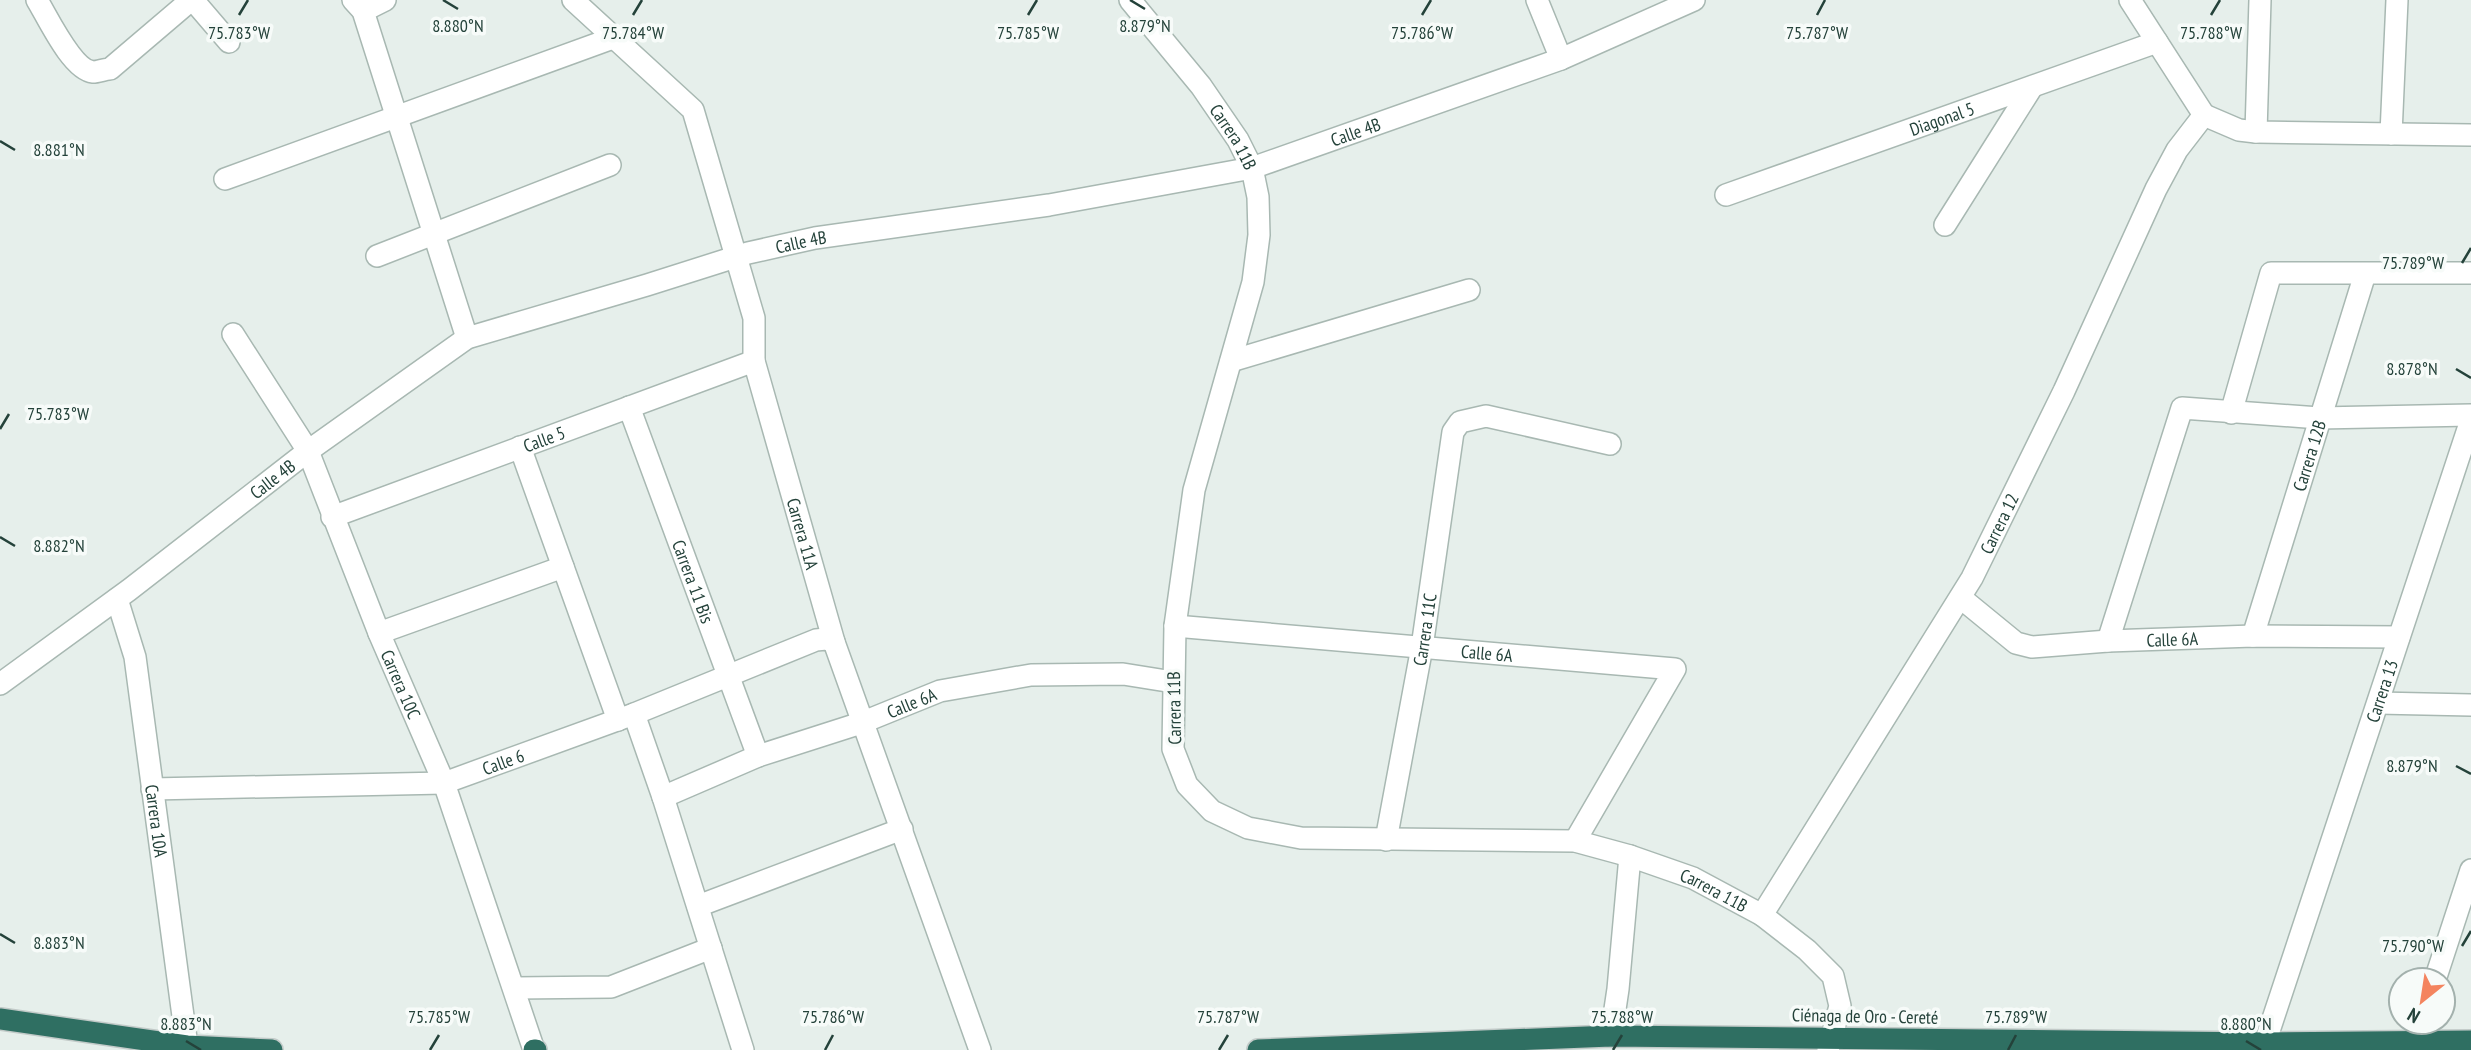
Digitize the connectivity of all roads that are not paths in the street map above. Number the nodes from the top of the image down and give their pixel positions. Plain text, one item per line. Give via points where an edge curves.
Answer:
1 (37, 0) edge
2 (192, 0) edge
3 (385, 0) edge
4 (573, 0) edge
5 (1130, 0) edge
6 (1537, 0) edge
7 (1694, 0) edge
8 (2130, 0) edge
9 (2260, 0) edge
10 (2397, 0) edge
11 (358, 6) edge
12 (613, 38) junction
13 (229, 42) dead end
14 (2157, 42) junction
15 (1560, 59) junction
16 (2032, 87) junction
17 (2204, 115) junction
18 (396, 117) junction
19 (2256, 132) junction
20 (2391, 134) junction
21 (2471, 135) edge
22 (610, 165) dead end
23 (1252, 169) junction
24 (225, 179) dead end
25 (1726, 195) dead end
26 (1945, 225) dead end
27 (433, 232) junction
28 (377, 256) dead end
29 (737, 256) junction
30 (2471, 273) edge
31 (2365, 274) junction
32 (1469, 290) dead end
33 (233, 334) dead end
34 (467, 338) junction
35 (1231, 360) junction
36 (754, 361) junction
37 (629, 407) junction
38 (2231, 413) junction
39 (2471, 417) edge
40 (2319, 418) junction
41 (1610, 444) dead end
42 (520, 447) junction
43 (309, 451) junction
44 (332, 517) junction
45 (563, 568) junction
46 (1961, 598) junction
47 (117, 599) junction
48 (1175, 626) junction
49 (379, 633) junction
50 (2253, 636) junction
51 (2399, 637) junction
52 (2108, 641) junction
53 (834, 642) junction
54 (1422, 647) junction
55 (728, 676) junction
56 (1173, 682) junction
57 (0, 684) edge
58 (2378, 703) junction
59 (2471, 705) edge
60 (626, 717) junction
61 (861, 723) junction
62 (758, 756) junction
63 (444, 783) junction
64 (152, 789) junction
65 (663, 797) junction
66 (902, 829) junction
67 (1386, 840) junction
68 (1574, 841) junction
69 (1630, 856) junction
70 (2471, 870) edge
71 (698, 906) junction
72 (1762, 915) junction
73 (711, 948) junction
74 (2440, 966) edge
75 (515, 988) junction
76 (0, 1019) edge
77 (1611, 1036) junction
78 (2401, 1036) edge
79 (2442, 1036) edge
80 (2471, 1041) edge
81 (2264, 1043) junction
82 (1831, 1044) edge
83 (187, 1046) junction
84 (2360, 1046) edge
85 (272, 1050) edge
86 (534, 1050) edge
87 (743, 1050) edge
88 (980, 1050) edge
89 (1258, 1050) edge

1 - 2 street via 71,56 80,67 93,72 110,69
2 - 13 street
3 - 11 street
4 - 12 street, Carrera 11A
5 - 23 street, Carrera 11B via 1201,86
6 - 15 street
7 - 15 street, Calle 4B
8 - 14 street
9 - 19 street
10 - 20 street
11 - 18 street
12 - 18 street
12 - 29 street, Carrera 11A via 693,110
14 - 16 street, Diagonal 5
14 - 17 street
15 - 23 street, Calle 4B
16 - 25 street, Diagonal 5
16 - 26 street
17 - 19 street
17 - 46 street, Carrera 12 via 2177,150 2156,189 2064,391
18 - 24 street
18 - 27 street
19 - 20 street
20 - 21 street
22 - 27 street
23 - 29 street, Calle 4B via 1049,205 814,239
23 - 35 street, Carrera 11B via 1259,235 1253,282
27 - 28 street
27 - 34 street
29 - 34 street, Calle 4B
29 - 36 street, Carrera 11A via 754,318
30 - 31 street
31 - 38 street via 2271,273
31 - 40 street, Carrera 12B
32 - 35 street
33 - 43 street, Carrera 10C
34 - 43 street, Calle 4B
35 - 48 street, Carrera 11B via 1194,490
36 - 37 street, Calle 5
36 - 53 street, Carrera 11A
37 - 42 street, Calle 5
37 - 55 street, Carrera 11 Bis
38 - 40 street
38 - 52 street via 2182,408
39 - 40 street
39 - 51 street, Carrera 13
40 - 50 street, Carrera 12B
41 - 54 street, Carrera 11C via 1486,416 1460,422 1453,432
42 - 44 street, Calle 5
42 - 45 street
43 - 44 street, Carrera 10C
43 - 47 street, Calle 4B
44 - 49 street, Carrera 10C
45 - 49 street
45 - 60 street
46 - 52 street, Calle 6A via 2016,643 2050,647
46 - 72 street, Carrera 12
47 - 57 street, Calle 4B
47 - 64 street, Carrera 10A via 135,657
48 - 54 street, Calle 6A
48 - 56 street, Carrera 11B
49 - 63 street, Carrera 10C
50 - 51 street, Calle 6A
50 - 52 street, Calle 6A
51 - 58 street, Carrera 13
53 - 55 street, Calle 6 via 816,640
53 - 61 street, Carrera 11A
54 - 67 street, Carrera 11C
54 - 68 street, Calle 6A via 1675,669
55 - 60 street, Calle 6
55 - 62 street, Carrera 11 Bis
56 - 61 street, Calle 6A via 1123,674 1031,675 940,691
56 - 67 street, Carrera 11B via 1173,749 1187,785 1212,811 1248,828 1301,838
58 - 59 street
58 - 81 street, Carrera 13
60 - 63 street, Calle 6
60 - 65 street
61 - 62 street, Calle 6A
61 - 66 street, Carrera 11A
62 - 65 street, Calle 6A
63 - 64 street, Calle 6
63 - 75 street, Carrera 10C
64 - 83 street, Carrera 10A
65 - 71 street
66 - 71 street
66 - 88 street, Carrera 11A
67 - 68 street, Carrera 11B
68 - 69 street, Carrera 11B
69 - 72 street, Carrera 11B via 1693,878
69 - 77 street
70 - 74 street
71 - 73 street
72 - 82 street, Carrera 11B via 1833,976 1840,1006
73 - 75 street via 611,987
73 - 87 street
75 - 86 street, Carrera 10C
76 - 83 highway
77 - 82 highway, Ciénaga de Oro - Cereté
77 - 89 highway, Ciénaga de Oro - Cereté
78 - 84 highway, Ciénaga de Oro - Cereté
79 - 80 highway, Ciénaga de Oro - Cereté
81 - 82 highway, Ciénaga de Oro - Cereté
81 - 84 highway, Ciénaga de Oro - Cereté
83 - 85 highway

